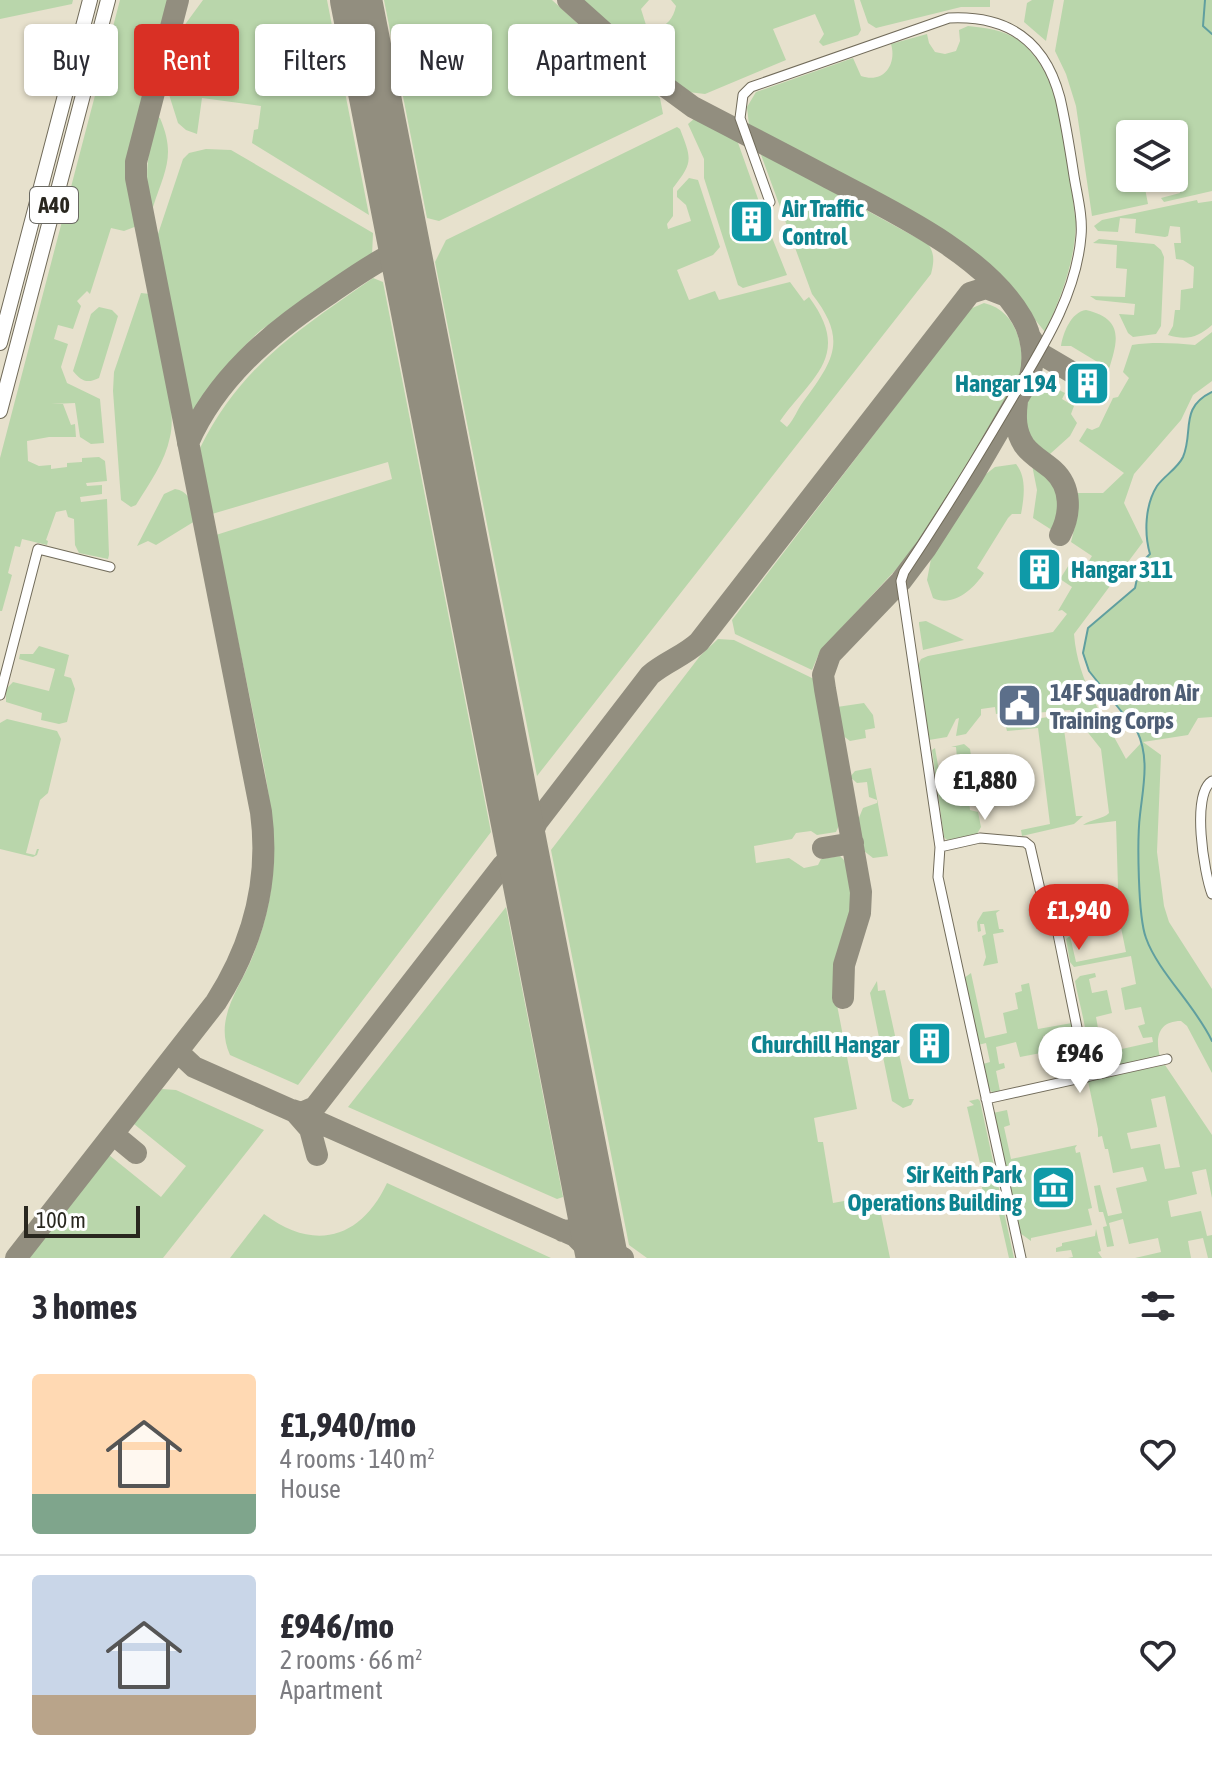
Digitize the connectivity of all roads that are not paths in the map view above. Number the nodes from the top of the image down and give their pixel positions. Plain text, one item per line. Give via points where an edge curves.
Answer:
1 (90, 0) edge
2 (108, 0) edge
3 (770, 202) dead end
4 (0, 343) edge
5 (0, 411) edge
6 (110, 567) dead end
7 (0, 695) edge
8 (1212, 781) edge
9 (940, 847) junction
10 (1212, 894) edge
11 (1167, 1059) dead end
12 (1087, 1077) junction
13 (986, 1099) junction
14 (1021, 1258) edge

1 - 4 highway, A40
2 - 5 highway, A40
3 - 9 street via 740,118 743,95 751,87 949,18 983,19 1007,27 1047,61 1065,120 1078,199 1081,235 1075,270 1048,337 901,581
6 - 7 street via 38,549
8 - 10 street via 1203,791 1202,816 1204,865
9 - 12 street via 980,838 1030,846 1041,894 1057,929
9 - 13 street via 938,877
11 - 12 street
12 - 13 street
13 - 14 street

